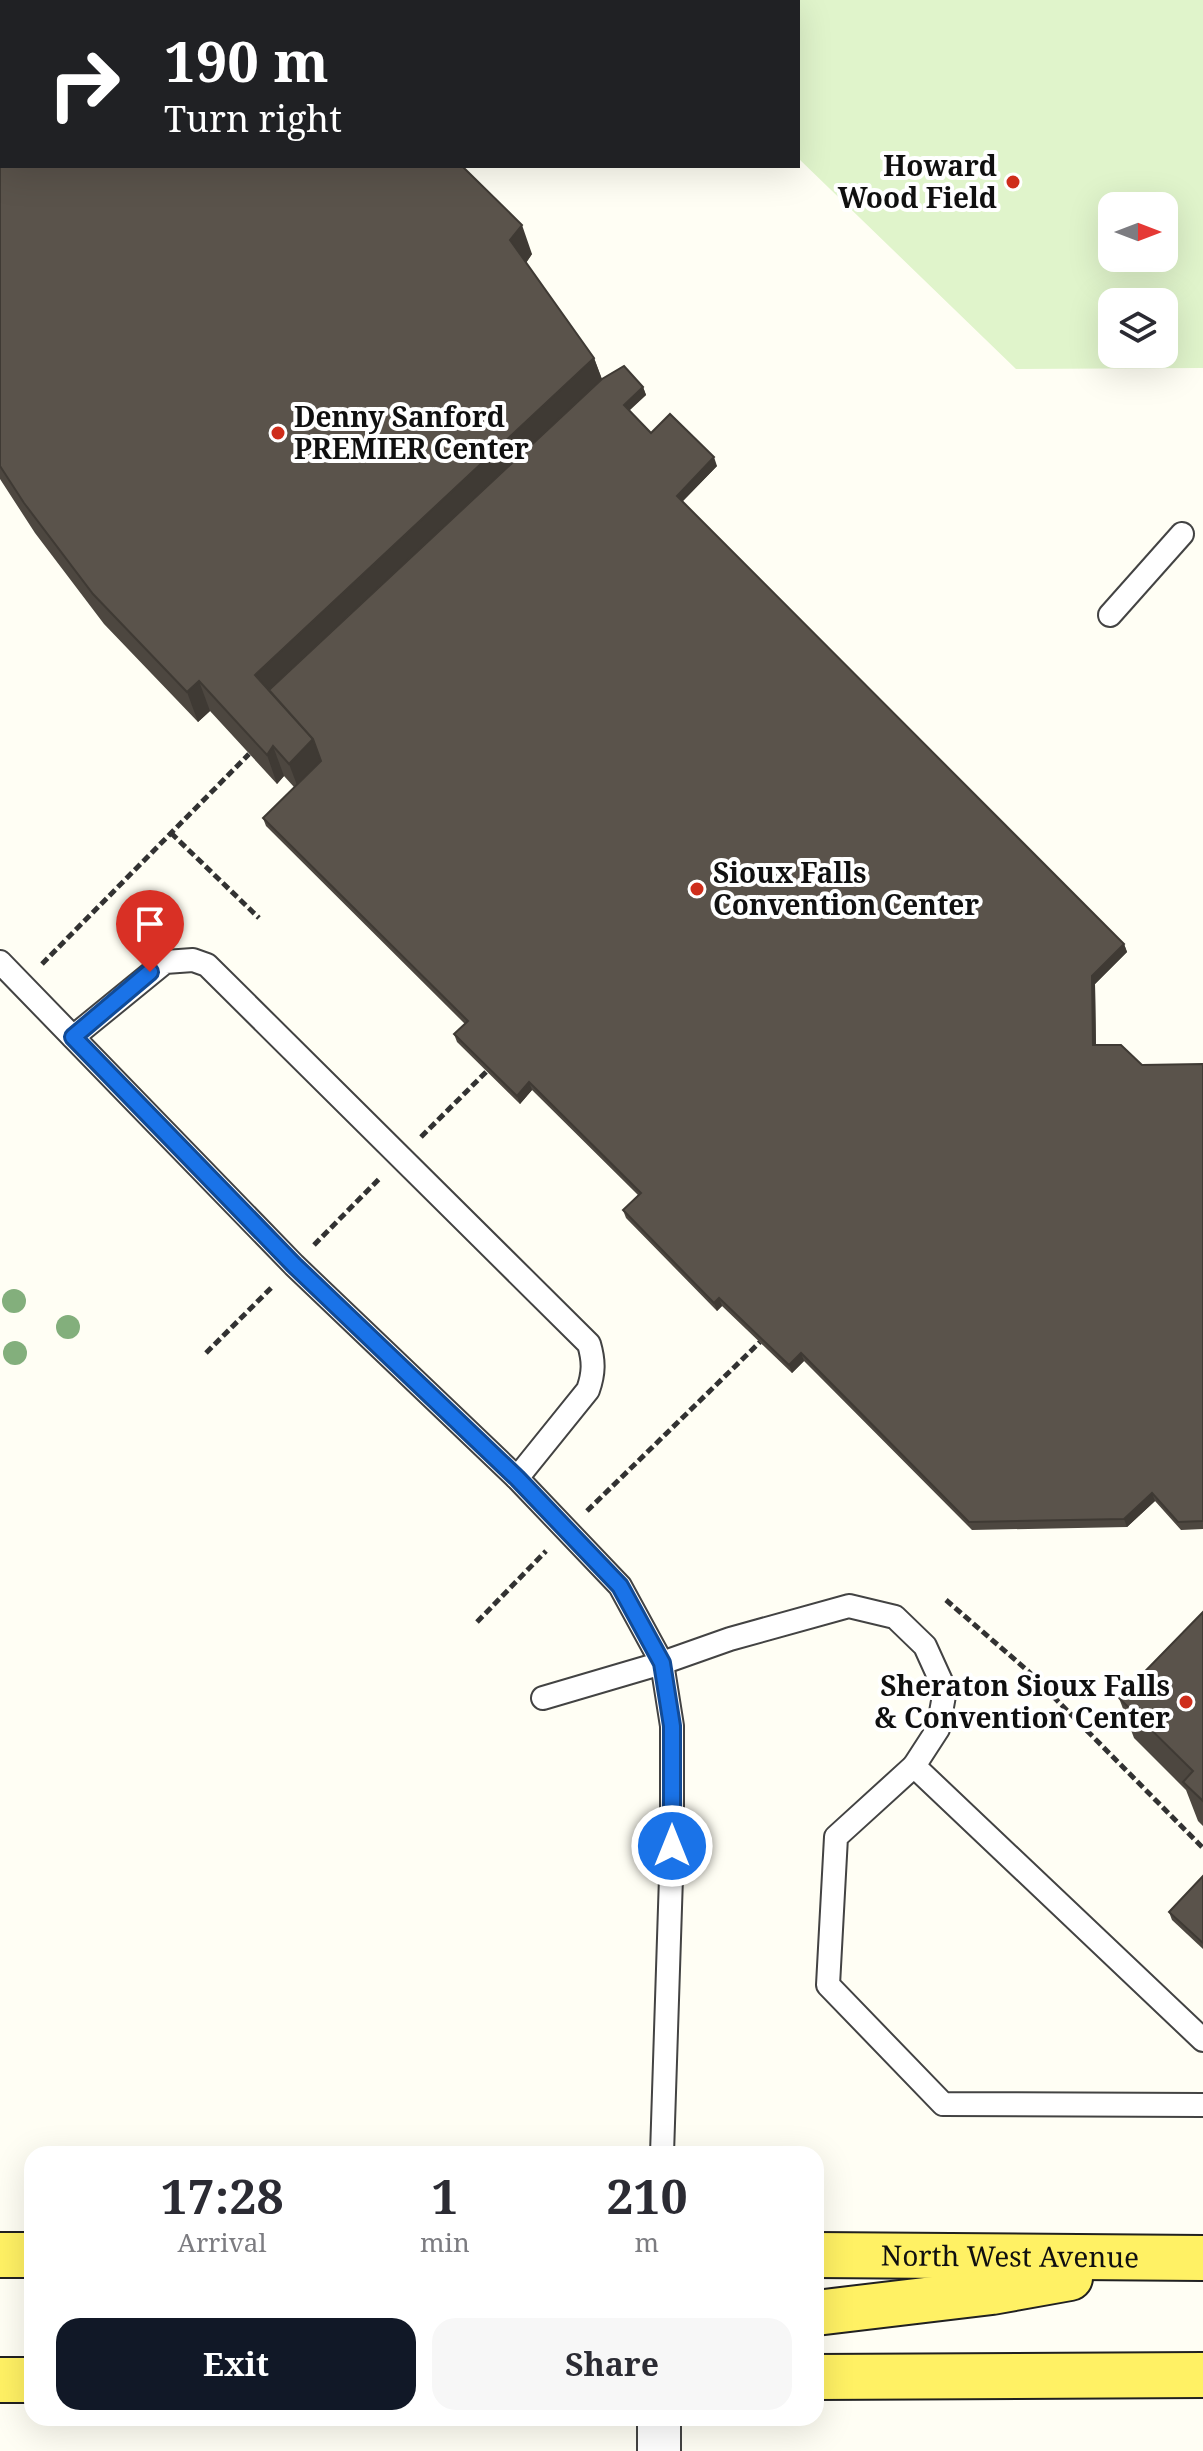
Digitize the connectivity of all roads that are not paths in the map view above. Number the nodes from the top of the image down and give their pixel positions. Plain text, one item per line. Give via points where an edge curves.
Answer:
1 (1182, 534) dead end
2 (1110, 615) dead end
3 (0, 962) edge
4 (73, 1037) junction
5 (517, 1478) junction
6 (662, 1663) junction
7 (543, 1698) dead end
8 (914, 1766) junction
9 (1203, 2040) edge
10 (1203, 2105) edge
11 (662, 2146) edge
12 (0, 2255) edge
13 (24, 2255) edge
14 (824, 2255) edge
15 (1203, 2258) edge
16 (1116, 2259) junction
17 (824, 2312) edge
18 (1203, 2375) edge
19 (824, 2377) edge
20 (659, 2426) edge
21 (659, 2451) edge

1 - 2 lane
3 - 4 lane
4 - 5 lane via 294,1265
4 - 5 lane via 165,962 207,965 401,1157 589,1344 593,1375 588,1390
5 - 6 lane via 620,1586
6 - 7 lane
6 - 8 lane via 849,1606 895,1617 925,1646 945,1690 938,1729
6 - 11 lane via 672,1726
8 - 9 lane
8 - 10 lane via 836,1837 828,1985 943,2104
12 - 13 main road
14 - 16 main road, North West Avenue
15 - 16 main road, North West Avenue
16 - 17 main road via 1093,2274
18 - 19 main road
20 - 21 street

